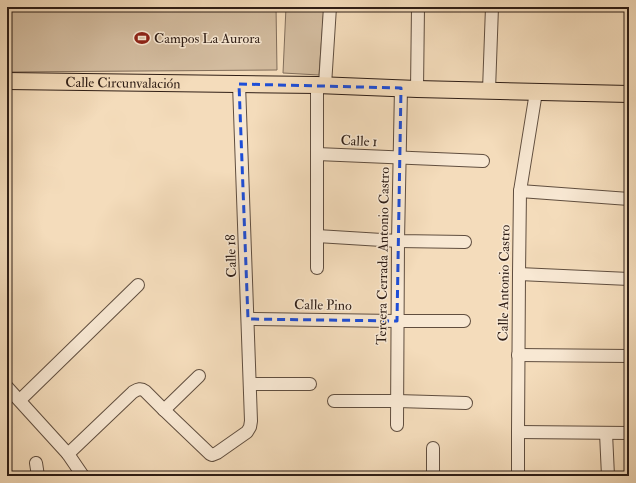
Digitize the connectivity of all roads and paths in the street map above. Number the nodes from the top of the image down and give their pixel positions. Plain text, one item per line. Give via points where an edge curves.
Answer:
1 (330, 7) edge
2 (418, 7) edge
3 (492, 7) edge
4 (7, 81) edge
5 (240, 84) junction
6 (321, 85) junction
7 (401, 88) junction
8 (417, 89) junction
9 (489, 90) junction
10 (536, 92) junction
11 (629, 94) edge
12 (317, 154) junction
13 (399, 158) junction
14 (483, 161) dead end
15 (520, 191) junction
16 (629, 199) edge
17 (317, 236) junction
18 (398, 241) junction
19 (465, 242) dead end
20 (317, 268) dead end
21 (519, 274) junction
22 (629, 280) edge
23 (138, 285) dead end
24 (248, 319) junction
25 (397, 321) junction
26 (464, 321) dead end
27 (518, 355) junction
28 (629, 356) edge
29 (199, 376) dead end
30 (250, 384) junction
31 (310, 384) dead end
32 (7, 387) edge
33 (20, 400) junction
34 (334, 401) dead end
35 (397, 401) junction
36 (466, 403) dead end
37 (164, 410) junction
38 (397, 425) dead end
39 (518, 432) junction
40 (606, 433) junction
41 (629, 433) edge
42 (433, 448) dead end
43 (68, 454) junction
44 (36, 463) dead end
45 (38, 476) edge
46 (83, 476) edge
47 (433, 476) edge
48 (518, 476) edge
49 (608, 476) edge

1 - 6 street
2 - 8 street
3 - 9 street
4 - 5 main road, Calle Circunvalación
5 - 6 main road, Calle Circunvalación
5 - 24 street, Calle 18
6 - 7 main road, Calle Circunvalación
6 - 12 street
7 - 8 main road, Calle Circunvalación
7 - 13 street, Tercera Cerrada Antonio Castro
8 - 9 main road, Calle Circunvalación
9 - 10 main road, Calle Circunvalación
10 - 11 main road, Calle Circunvalación
10 - 15 street, Calle Antonio Castro
12 - 13 street, Calle 1
12 - 17 street
13 - 14 street, Calle 1
13 - 18 street, Tercera Cerrada Antonio Castro
15 - 16 street
15 - 21 street, Calle Antonio Castro
17 - 18 street
17 - 20 street
18 - 19 street
18 - 25 street, Tercera Cerrada Antonio Castro
21 - 22 street
21 - 27 street, Calle Antonio Castro
23 - 33 street
24 - 25 street, Calle Pino
24 - 30 street, Calle 18
25 - 26 street, Calle Pino
25 - 35 street, Tercera Cerrada Antonio Castro
27 - 28 street
27 - 39 street, Calle Antonio Castro
29 - 37 street
30 - 31 street
30 - 37 street, Calle 18 via 250,427 247,432 212,455
32 - 33 street
33 - 43 street
34 - 35 street
35 - 36 street
35 - 38 street, Tercera Cerrada Antonio Castro
37 - 43 street via 145,391 136,390
39 - 40 street
39 - 48 street, Calle Antonio Castro
40 - 41 street
40 - 49 street
42 - 47 street
43 - 46 street
44 - 45 street

